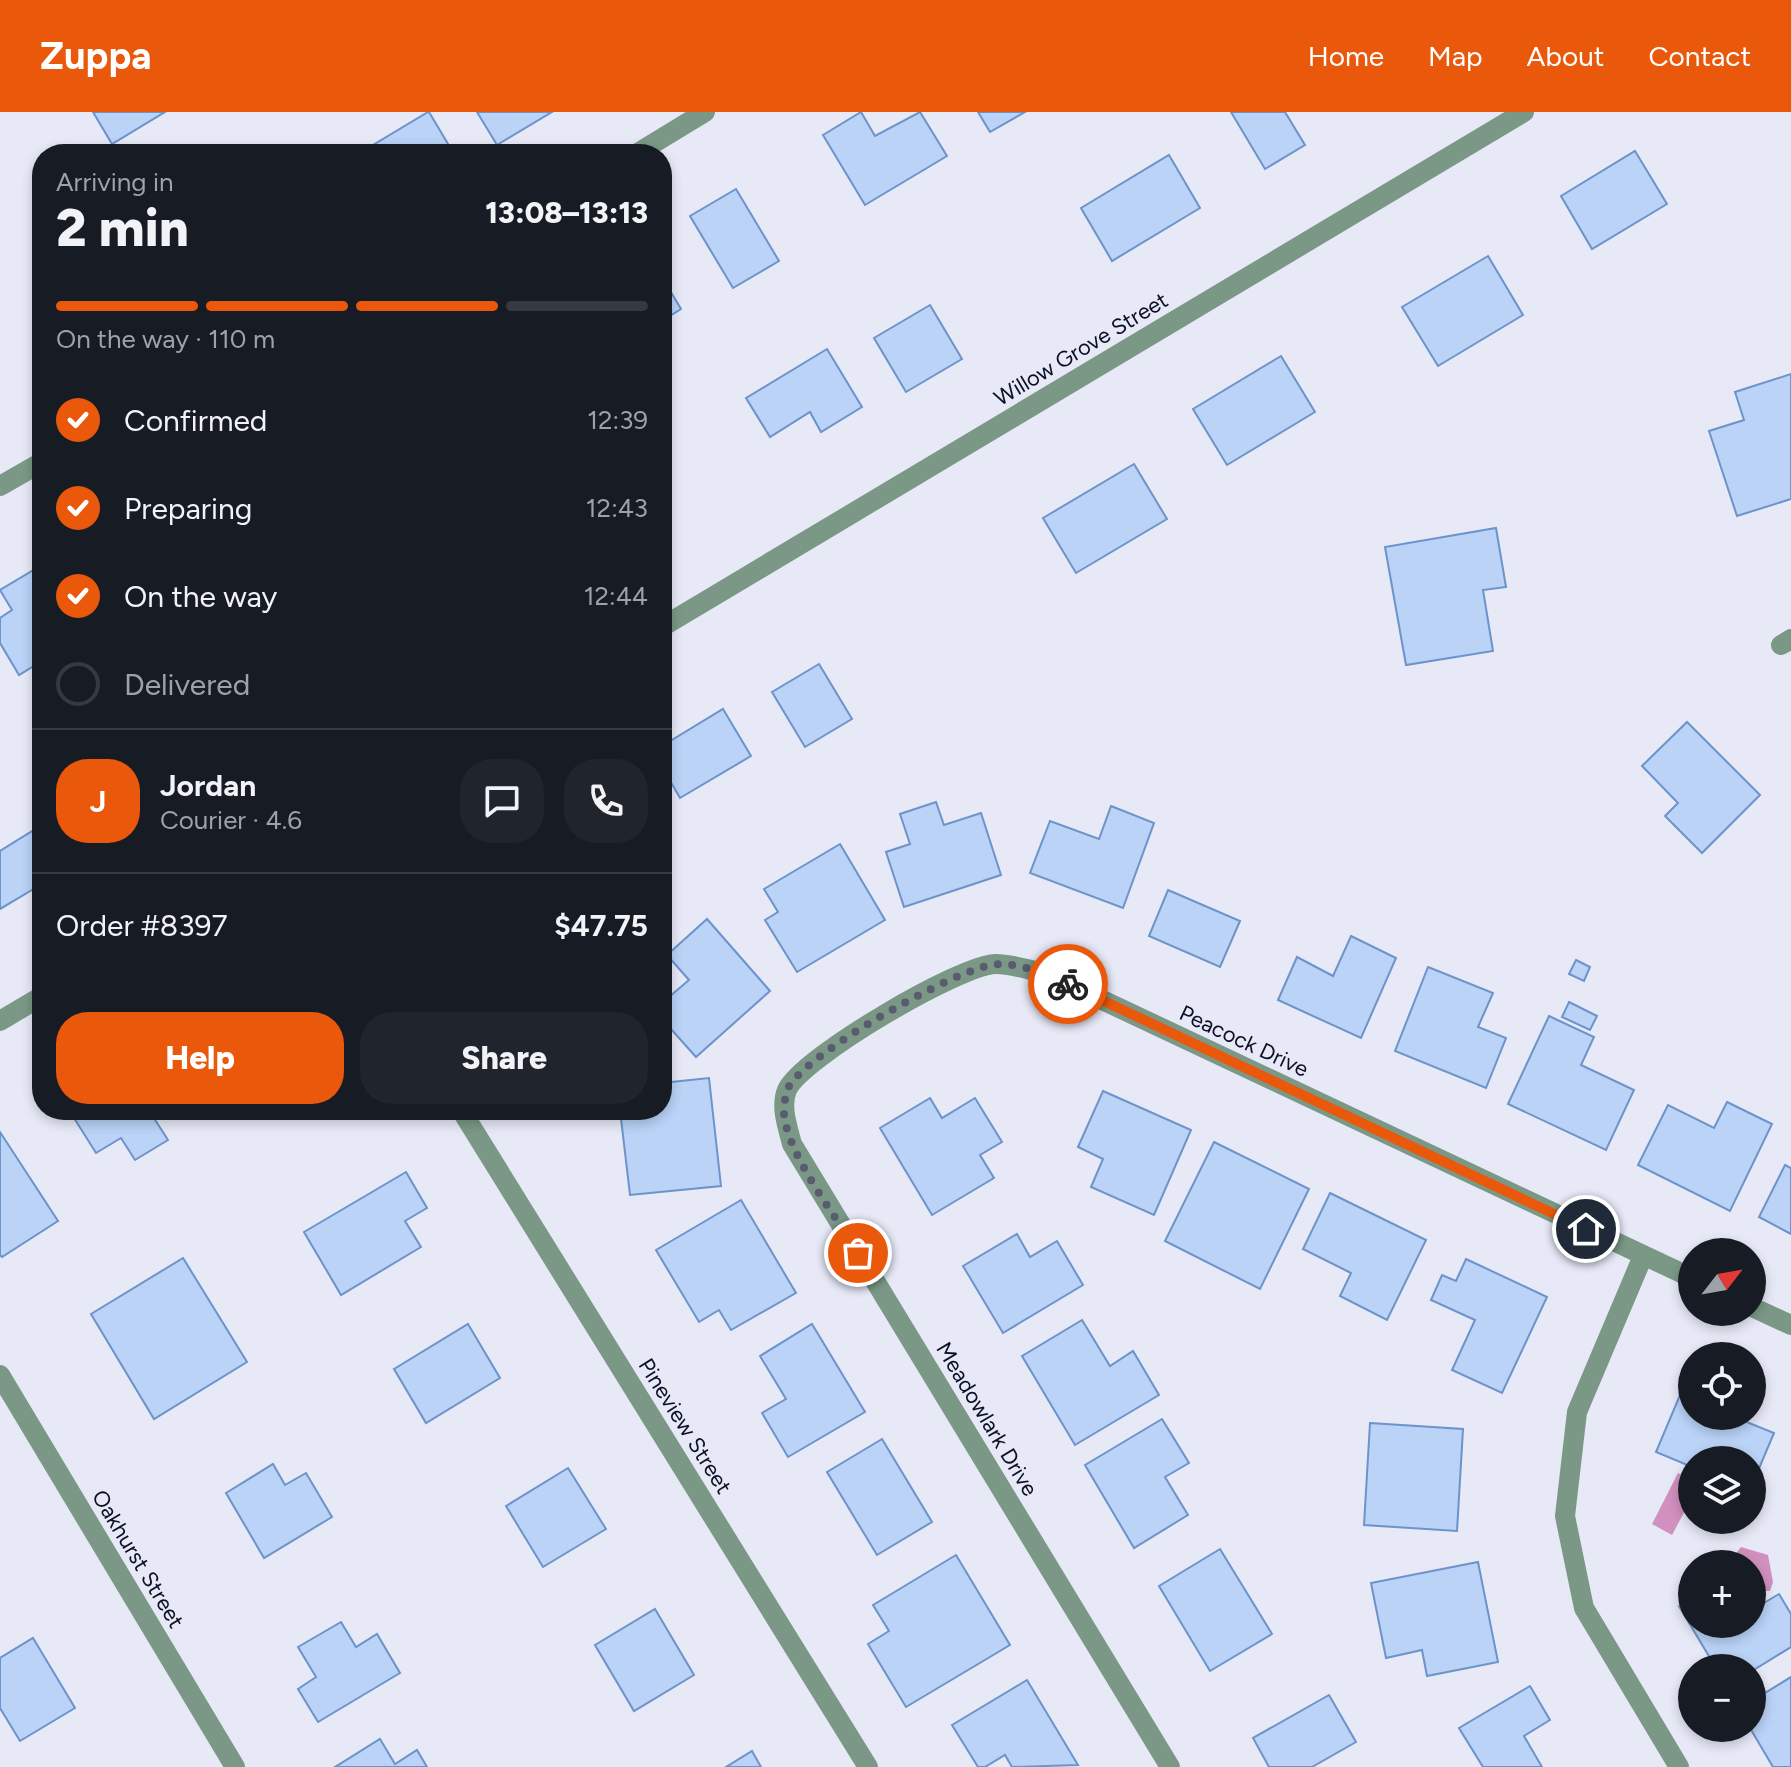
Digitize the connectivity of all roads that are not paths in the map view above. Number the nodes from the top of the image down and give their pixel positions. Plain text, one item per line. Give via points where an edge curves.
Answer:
1 (705, 112) edge
2 (1524, 112) edge
3 (652, 144) edge
4 (32, 468) edge
5 (0, 486) edge
6 (672, 621) edge
7 (32, 1002) edge
8 (0, 1021) edge
9 (787, 1090) joint
10 (467, 1120) edge
11 (1643, 1256) junction
12 (1678, 1272) edge
13 (1766, 1313) edge
14 (1791, 1325) edge
15 (0, 1375) edge
16 (235, 1767) edge
17 (868, 1767) edge
18 (1170, 1767) edge
19 (1679, 1767) edge

1 - 3 street
2 - 6 street, Willow Grove Street
4 - 5 street
7 - 8 street
9 - 11 street, Peacock Drive via 804,1069 884,1015 973,968 996,964 1045,973
9 - 18 street, Meadowlark Drive via 784,1114 792,1144
10 - 17 street, Pineview Street
11 - 12 street, Peacock Drive
11 - 19 street via 1577,1412 1565,1516 1584,1608
13 - 14 street
15 - 16 street, Oakhurst Street

